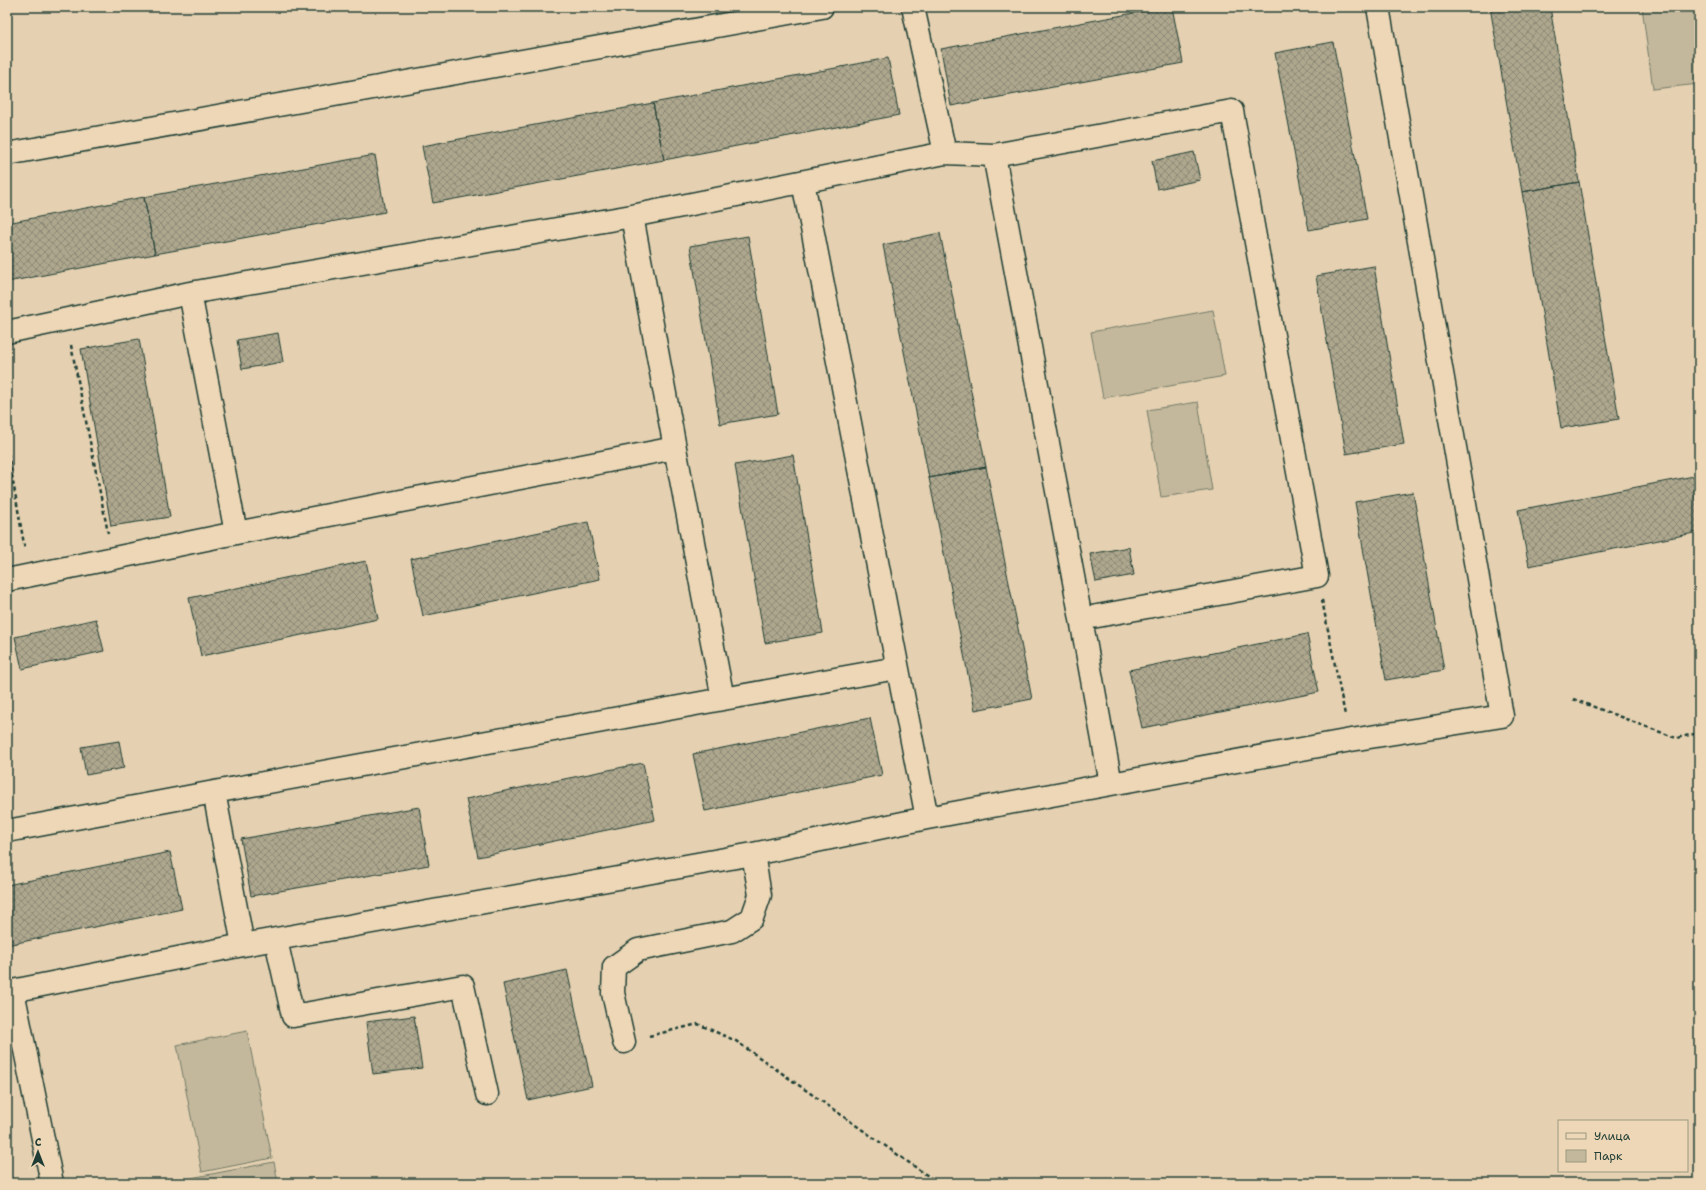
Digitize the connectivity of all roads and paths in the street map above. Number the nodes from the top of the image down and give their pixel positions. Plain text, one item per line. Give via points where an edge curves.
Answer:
1 (822, 7) edge
2 (913, 7) edge
3 (1378, 7) edge
4 (945, 153) junction
5 (7, 154) edge
6 (994, 154) junction
7 (803, 182) junction
8 (632, 216) junction
9 (190, 293) junction
10 (66, 320) junction
11 (7, 332) edge
12 (7, 447) edge
13 (675, 448) junction
14 (236, 533) junction
15 (113, 558) junction
16 (30, 576) junction
17 (1317, 576) junction
18 (7, 580) edge
19 (1081, 619) junction
20 (897, 668) junction
21 (723, 699) junction
22 (1573, 699) dead end
23 (1699, 733) edge
24 (1350, 740) junction
25 (1111, 784) junction
26 (214, 792) junction
27 (927, 818) junction
28 (7, 832) edge
29 (753, 854) junction
30 (276, 940) junction
31 (244, 946) junction
32 (10, 992) edge
33 (624, 1042) joint
34 (487, 1094) dead end
35 (52, 1183) edge
36 (938, 1183) edge

1 - 5 street
2 - 4 street
3 - 24 street via 1502,716
4 - 6 street
4 - 7 street
6 - 17 street via 1232,111
6 - 19 street
7 - 8 street
7 - 20 street
8 - 9 street
8 - 13 street
9 - 10 street
9 - 14 street
10 - 11 street
10 - 15 path
12 - 16 path
13 - 14 street
13 - 21 street
14 - 15 street
15 - 16 street
16 - 18 street
17 - 19 street
17 - 24 path
19 - 25 street
20 - 21 street
20 - 27 street
21 - 26 street
22 - 23 path via 1676,738
24 - 25 street
25 - 27 street
26 - 28 street
26 - 31 street
27 - 29 street
29 - 30 street
29 - 33 street via 760,894 752,918 732,931 638,950 614,967 613,993
30 - 31 street
30 - 34 street via 293,1016 463,986
31 - 32 street
32 - 35 street
33 - 36 path via 698,1024 736,1041

